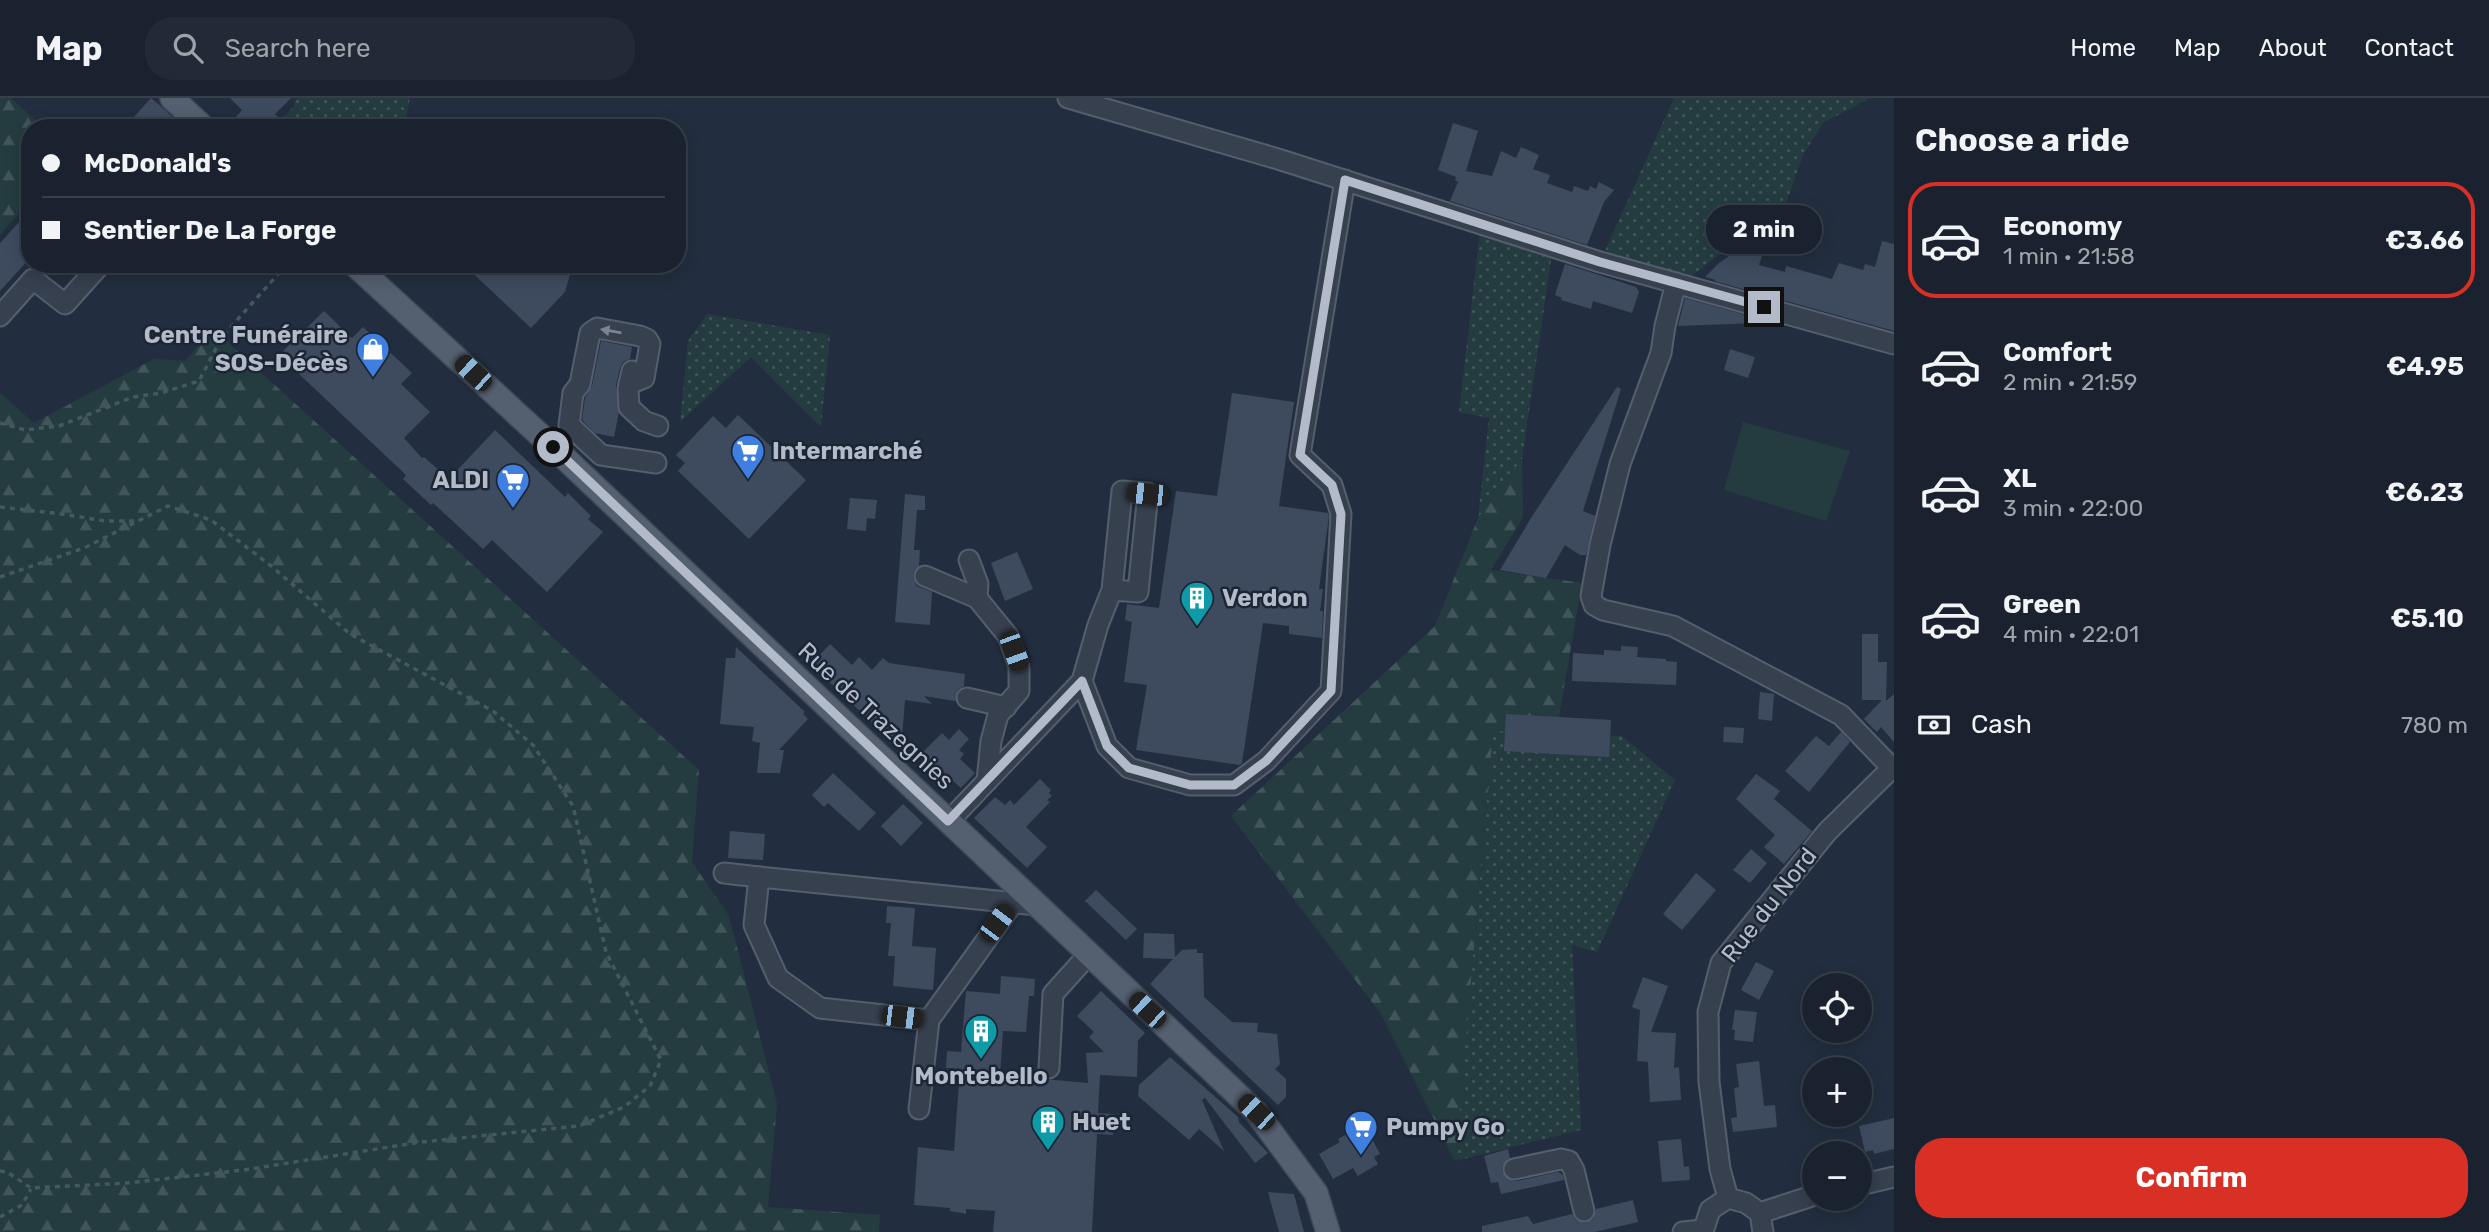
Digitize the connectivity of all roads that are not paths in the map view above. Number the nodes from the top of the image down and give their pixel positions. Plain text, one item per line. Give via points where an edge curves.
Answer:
1 (172, 98) edge
2 (1068, 98) edge
3 (194, 119) edge
4 (1345, 180) junction
5 (93, 273) edge
6 (364, 273) edge
7 (1676, 283) junction
8 (0, 316) edge
9 (1894, 344) edge
10 (659, 426) dead end
11 (656, 463) dead end
12 (969, 560) dead end
13 (925, 576) dead end
14 (1112, 590) junction
15 (977, 597) junction
16 (1082, 681) junction
17 (967, 698) dead end
18 (1006, 707) junction
19 (1893, 767) edge
20 (987, 781) junction
21 (948, 821) junction
22 (724, 873) dead end
23 (759, 877) junction
24 (1024, 904) junction
25 (1088, 955) junction
26 (929, 1020) junction
27 (1049, 1068) dead end
28 (919, 1109) dead end
29 (1514, 1169) dead end
30 (1894, 1177) edge
31 (1872, 1182) edge
32 (1728, 1198) junction
33 (1802, 1202) edge
34 (1584, 1211) dead end
35 (1762, 1222) edge
36 (1696, 1231) edge
37 (1328, 1232) edge

1 - 3 main road
2 - 4 street
4 - 7 street
4 - 16 street via 1300,455 1332,485 1341,514 1331,691 1266,761 1234,785 1190,785 1129,768 1107,746
5 - 8 street via 65,304 33,279
6 - 21 main road, Rue de Trazegnies
7 - 9 street
7 - 19 street via 1661,353 1620,464 1600,545 1591,596 1594,605 1673,626 1841,715
10 -> 11 street via 644,421 629,407 638,336 597,328 590,333 569,425 601,455
12 - 15 street via 978,584
13 - 15 street
14 - 14 street via 1138,592 1147,494 1122,491
14 - 16 street
15 - 18 street via 1008,636 1019,667 1019,691
16 - 20 street
17 - 18 street
18 - 20 street via 991,741
19 - 32 street, Rue du Nord via 1827,832 1721,963 1707,1012 1709,1082
20 - 21 street
21 - 24 main road, Rue de Trazegnies
22 - 23 street
23 - 24 street
23 - 26 street via 754,925 778,978 820,1008
24 - 25 main road, Rue de Trazegnies
24 - 26 street
25 - 27 street via 1053,994
25 - 37 main road, Rue de Trazegnies via 1256,1112 1316,1193
26 - 28 street
29 - 34 street via 1561,1158 1569,1161
30 - 31 street
32 - 35 street via 1746,1203
32 - 36 street via 1710,1210
33 - 35 street

